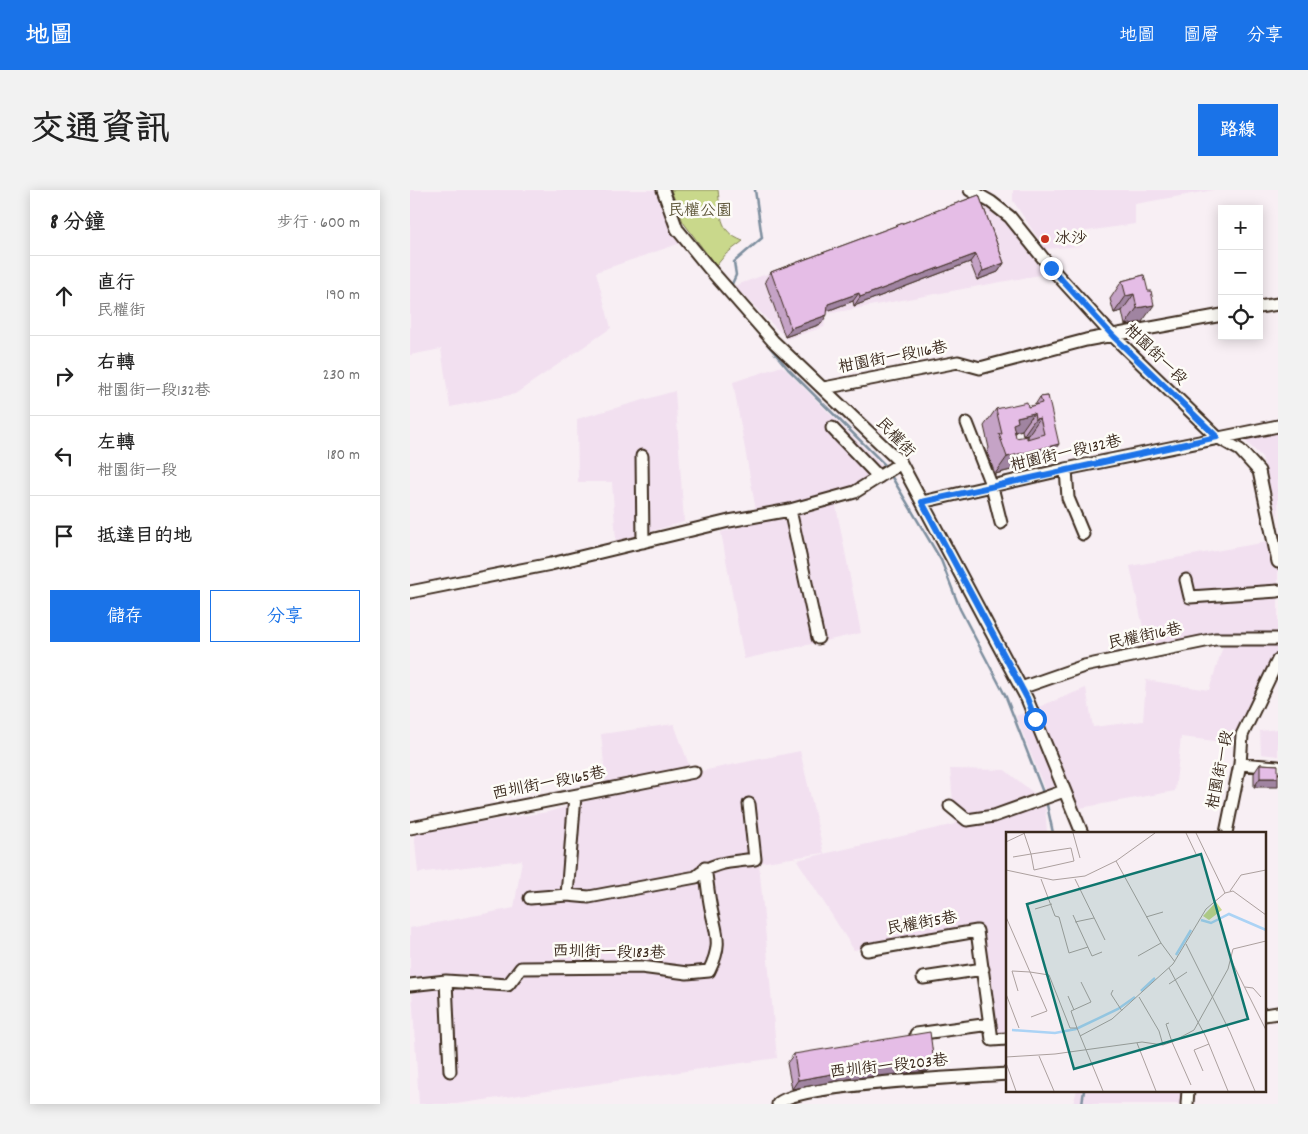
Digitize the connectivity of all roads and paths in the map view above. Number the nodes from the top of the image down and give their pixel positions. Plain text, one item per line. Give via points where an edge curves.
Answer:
1 (663, 190) edge
2 (970, 190) edge
3 (1278, 304) edge
4 (1263, 306) edge
5 (1218, 316) edge
6 (1113, 336) junction
7 (824, 388) junction
8 (967, 423) dead end
9 (1278, 426) edge
10 (832, 428) dead end
11 (1217, 437) junction
12 (642, 456) dead end
13 (901, 463) junction
14 (1066, 469) junction
15 (879, 477) junction
16 (992, 487) junction
17 (922, 502) junction
18 (790, 510) junction
19 (1001, 523) dead end
20 (1084, 534) dead end
21 (643, 542) junction
22 (1278, 562) edge
23 (1186, 580) dead end
24 (1278, 591) edge
25 (410, 592) edge
26 (818, 638) dead end
27 (1278, 639) edge
28 (1278, 660) edge
29 (1021, 688) junction
30 (1240, 764) junction
31 (1278, 766) edge
32 (694, 772) dead end
33 (1064, 791) junction
34 (575, 796) junction
35 (748, 804) dead end
36 (950, 806) dead end
37 (410, 828) edge
38 (1082, 832) edge
39 (1226, 832) edge
40 (705, 868) junction
41 (567, 895) junction
42 (530, 898) dead end
43 (867, 950) dead end
44 (983, 969) junction
45 (923, 978) dead end
46 (446, 981) junction
47 (410, 985) edge
48 (990, 1024) junction
49 (916, 1034) edge
50 (1006, 1039) edge
51 (450, 1071) dead end
52 (1006, 1074) edge
53 (778, 1104) edge

1 - 7 street, 民權街 via 677,229 687,242 773,341
2 - 6 street, 柑園街一段 via 1010,217
3 - 4 street
5 - 6 street, 柑園街一段116巷
6 - 7 street, 柑園街一段116巷 via 980,368 958,362
6 - 11 street, 柑園街一段
7 - 13 street, 民權街
8 - 16 street
9 - 11 street, 柑園街一段132巷
10 - 15 street
11 - 14 street, 柑園街一段132巷
11 - 22 street, 柑園街一段 via 1240,450 1259,471
12 - 21 street
13 - 15 street
13 - 17 street, 民權街
14 - 16 street, 柑園街一段132巷
14 - 20 street via 1068,498
15 - 18 street via 856,492
16 - 17 street, 柑園街一段132巷
16 - 19 street
17 - 29 street, 民權街
18 - 21 street
18 - 26 street
21 - 25 street
23 - 24 street via 1190,597
27 - 29 street, 民權街16巷 via 1215,639 1084,666
28 - 30 street, 柑園街一段 via 1242,735
29 - 33 street, 民權街
30 - 31 street
30 - 39 street, 柑園街一段
32 - 34 street, 西圳街一段165巷
33 - 36 street via 994,816 967,820
33 - 38 street, 民權街
34 - 37 street, 西圳街一段165巷
34 - 41 street
35 - 40 street via 755,859
40 - 41 street via 696,877 589,897
40 - 46 street, 西圳街一段183巷 via 717,929 717,956 709,971 641,967 520,968 508,985
41 - 42 street
43 - 44 street, 民權街5巷 via 978,931
44 - 45 street
44 - 48 street, 民權街5巷
46 - 47 street, 西圳街一段183巷
46 - 51 street
48 - 49 street
48 - 50 street, 民權街5巷 via 992,1040
52 - 53 street, 西圳街一段203巷 via 917,1079 820,1090 786,1097

